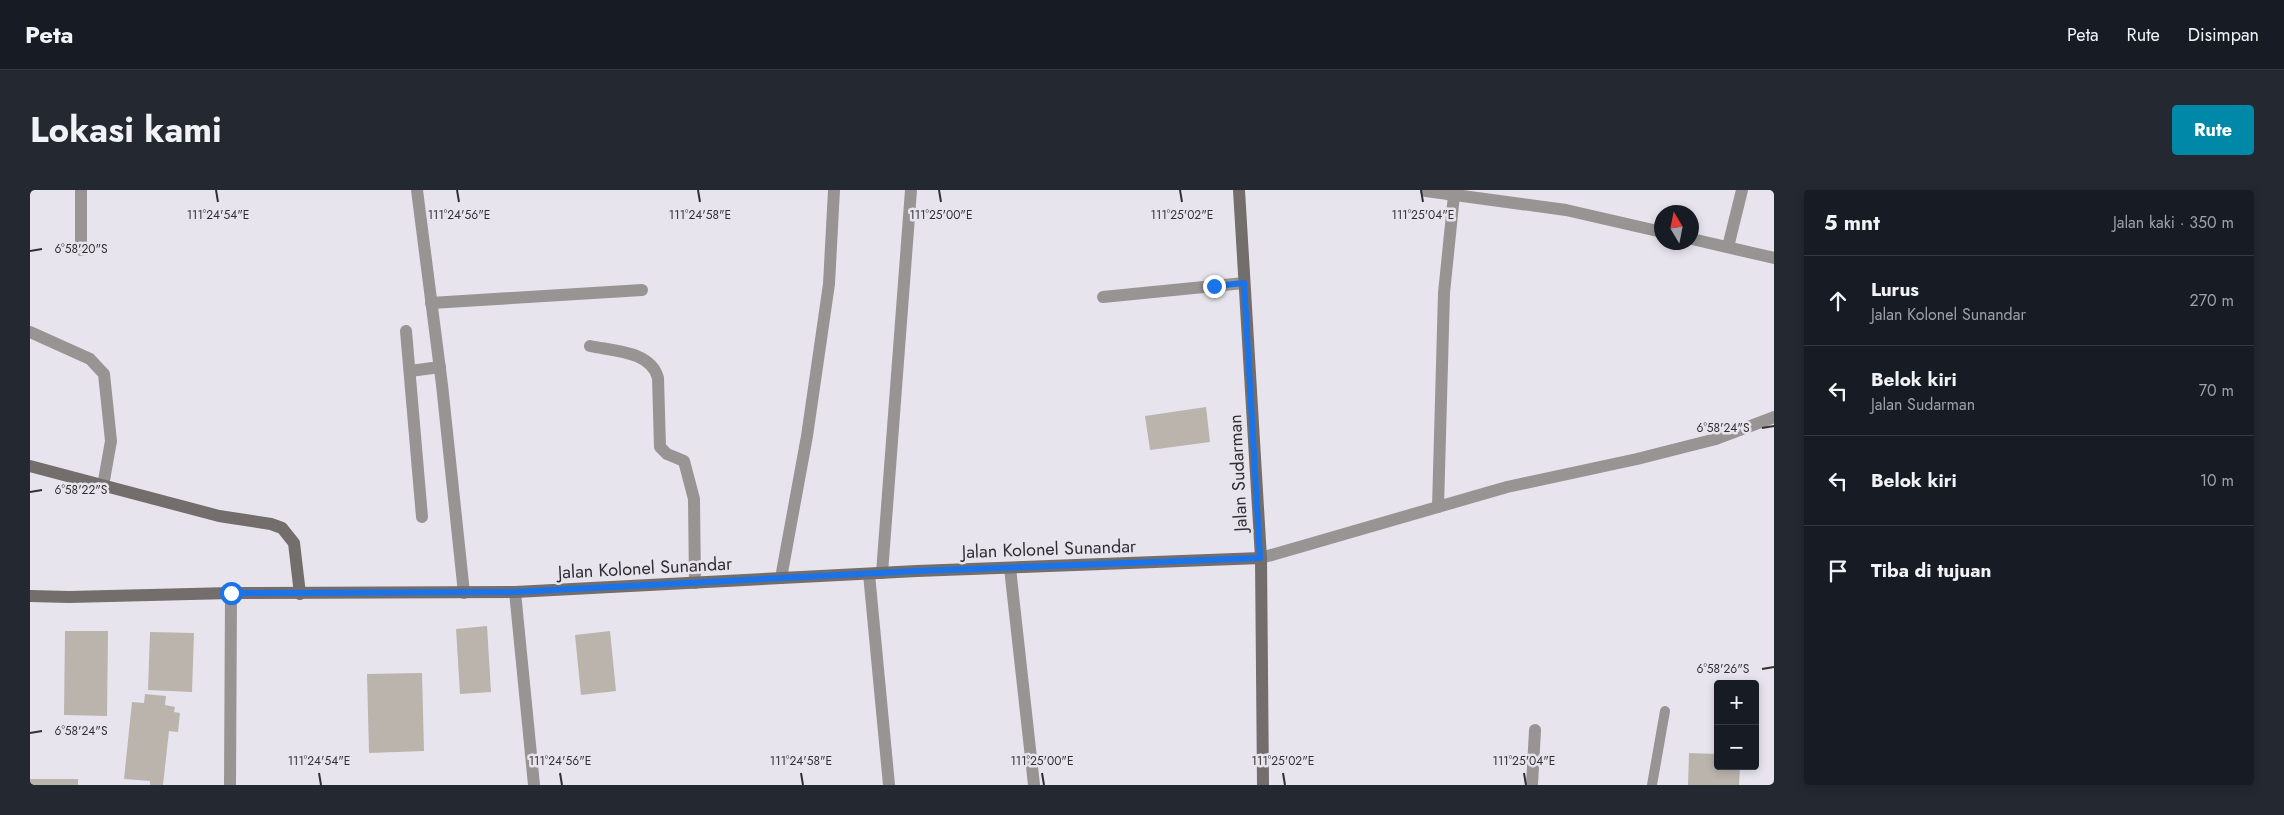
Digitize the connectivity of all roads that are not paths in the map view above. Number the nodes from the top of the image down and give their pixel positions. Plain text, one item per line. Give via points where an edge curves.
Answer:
1 (81, 190) edge
2 (417, 190) edge
3 (834, 190) edge
4 (911, 190) edge
5 (1239, 190) edge
6 (1742, 190) edge
7 (1426, 191) edge
8 (1454, 195) junction
9 (1654, 230) edge
10 (1699, 241) edge
11 (1728, 247) junction
12 (81, 250) dead end
13 (1774, 258) edge
14 (1244, 283) junction
15 (642, 290) dead end
16 (1103, 297) dead end
17 (431, 303) junction
18 (406, 331) dead end
19 (30, 332) edge
20 (590, 346) dead end
21 (440, 367) junction
22 (410, 371) junction
23 (1774, 417) edge
24 (30, 466) edge
25 (103, 486) junction
26 (1438, 507) junction
27 (422, 517) dead end
28 (1260, 558) junction
29 (1010, 568) junction
30 (882, 573) junction
31 (869, 574) junction
32 (781, 578) junction
33 (695, 583) junction
34 (515, 592) junction
35 (231, 593) junction
36 (464, 593) junction
37 (300, 594) junction
38 (30, 596) edge
39 (1665, 711) dead end
40 (1534, 730) dead end
41 (230, 785) edge
42 (534, 785) edge
43 (889, 785) edge
44 (1034, 785) edge
45 (1263, 785) edge
46 (1532, 785) edge
47 (1652, 785) edge

1 - 12 street
2 - 17 street
3 - 32 street via 829,284 807,436
4 - 30 street
5 - 14 street, Jalan Sudarman
6 - 11 street
7 - 8 street
8 - 9 street via 1566,210
8 - 26 street via 1444,293
10 - 11 street
11 - 13 street
14 - 16 street
14 - 28 street, Jalan Sudarman
15 - 17 street
17 - 21 street
18 - 22 street
19 - 25 street via 90,359 104,374 111,441
20 - 33 street via 635,355 656,369 660,448 684,461 694,499
21 - 22 street
21 - 36 street
22 - 27 street
23 - 26 street via 1716,439 1507,487
24 - 25 street
25 - 37 street via 218,516 282,528 294,543
26 - 28 street
28 - 29 street, Jalan Kolonel Sunandar
28 - 45 street, Jalan Sudarman
29 - 30 street, Jalan Kolonel Sunandar
29 - 44 street
30 - 31 street, Jalan Kolonel Sunandar
31 - 32 street, Jalan Kolonel Sunandar
31 - 43 street
32 - 33 street, Jalan Kolonel Sunandar
33 - 34 street, Jalan Kolonel Sunandar
34 - 36 street, Jalan Kolonel Sunandar
34 - 42 street
35 - 37 street, Jalan Kolonel Sunandar
35 - 38 street, Jalan Kolonel Sunandar
35 - 41 street
36 - 37 street, Jalan Kolonel Sunandar
39 - 47 lane
40 - 46 street

